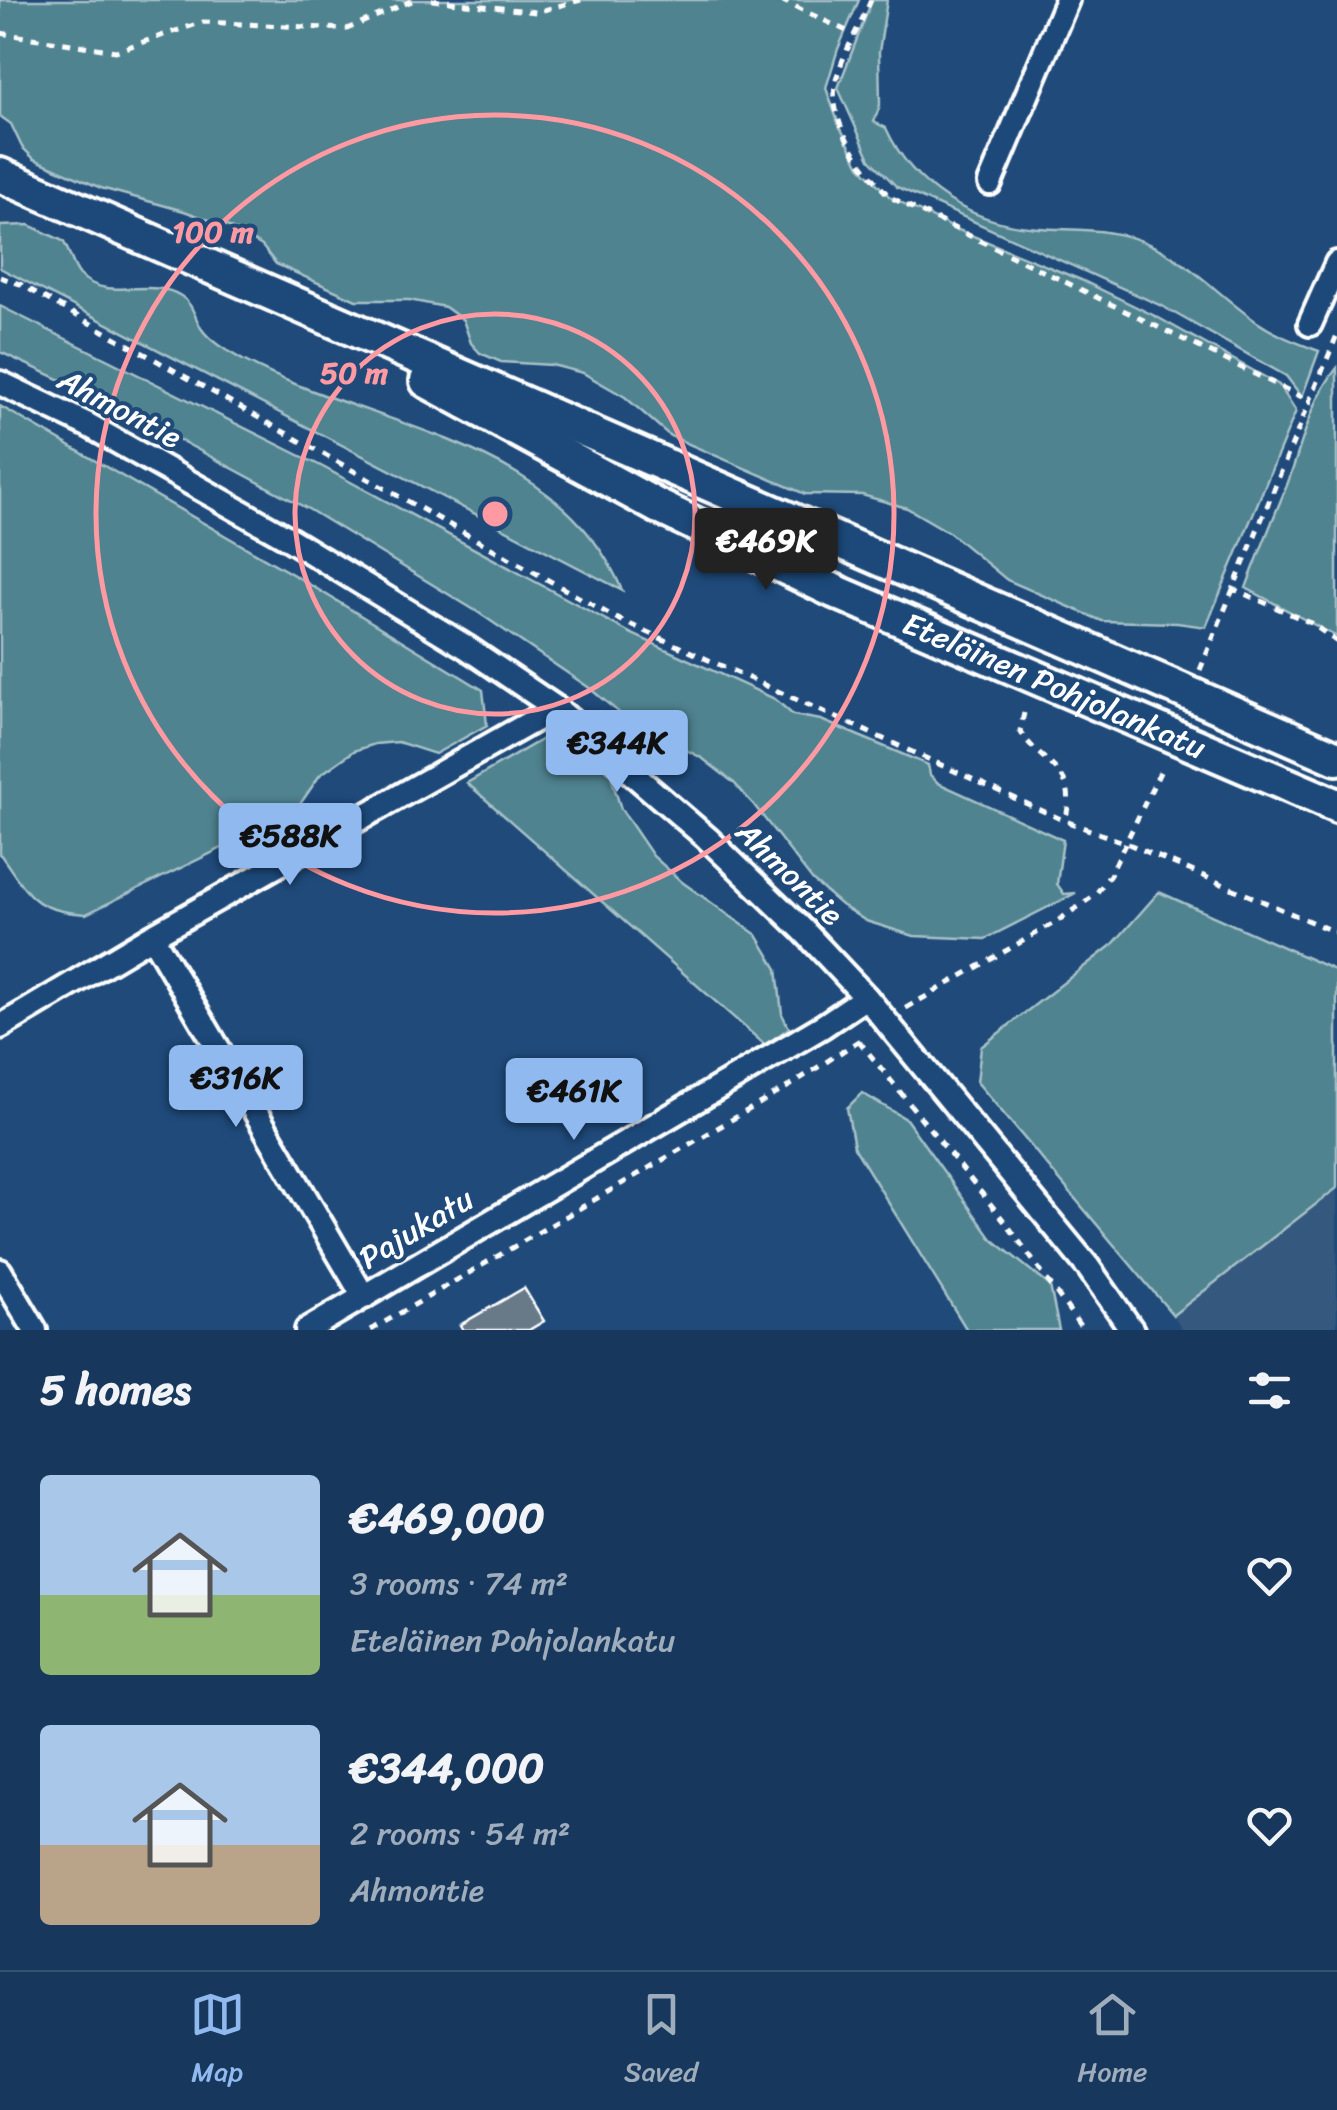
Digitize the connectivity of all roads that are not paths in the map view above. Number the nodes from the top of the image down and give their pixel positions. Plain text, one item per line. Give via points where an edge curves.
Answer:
1 (1068, 0) edge
2 (0, 175) edge
3 (990, 184) dead end
4 (1337, 263) edge
5 (243, 281) junction
6 (1310, 324) dead end
7 (0, 384) edge
8 (556, 708) junction
9 (1337, 758) edge
10 (1337, 806) edge
11 (152, 936) junction
12 (866, 997) junction
13 (0, 1027) edge
14 (0, 1271) edge
15 (364, 1297) junction
16 (35, 1330) edge
17 (307, 1330) edge
18 (1132, 1330) edge

1 - 3 street
2 - 5 main road, Eteläinen Pohjolankatu
4 - 6 street
5 - 9 main road, Eteläinen Pohjolankatu
5 - 10 main road, Eteläinen Pohjolankatu via 657,506 834,591
7 - 8 street, Ahmontie via 88,425 286,537
8 - 11 street
8 - 12 street, Ahmontie via 708,838
11 - 13 street
11 - 15 street
12 - 15 street, Pajukatu
12 - 18 street, Ahmontie
14 - 16 street
15 - 17 street, Pajukatu

